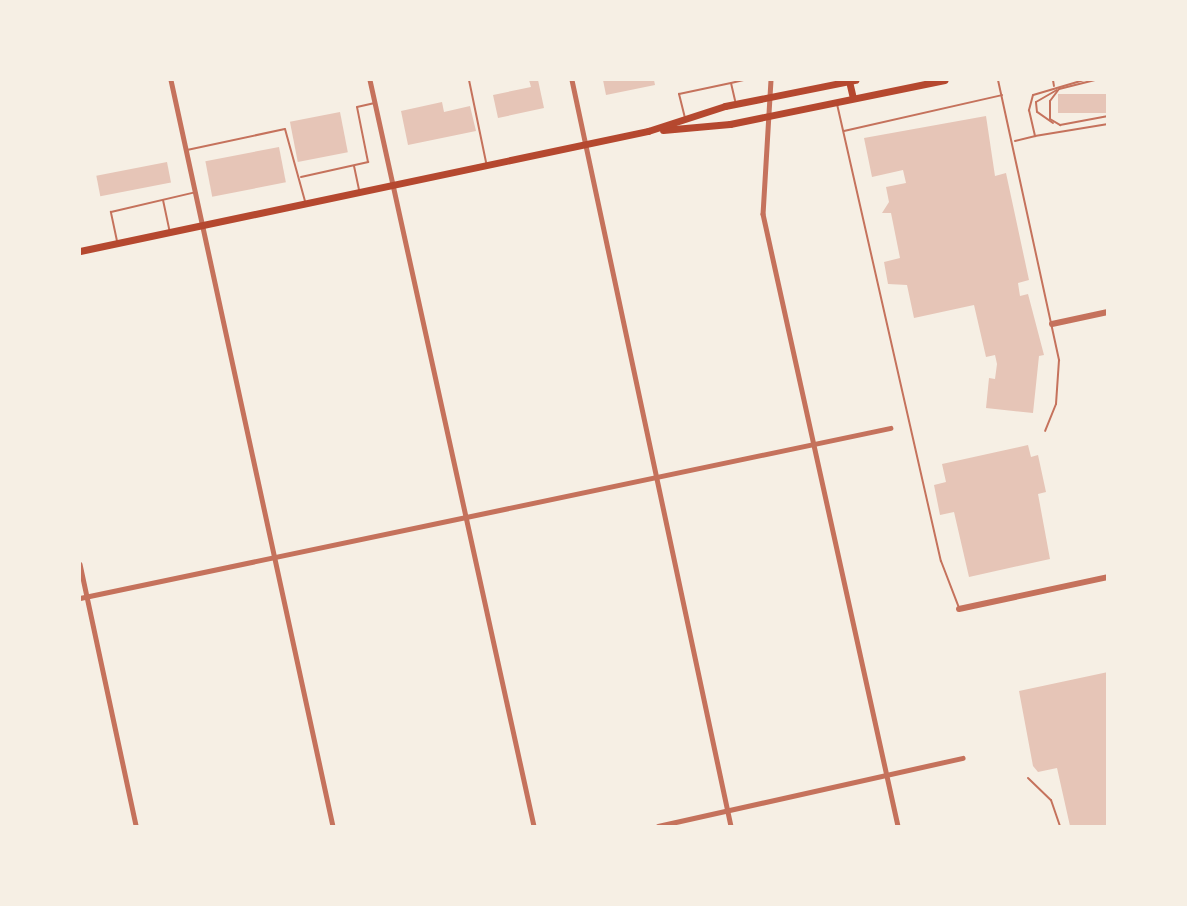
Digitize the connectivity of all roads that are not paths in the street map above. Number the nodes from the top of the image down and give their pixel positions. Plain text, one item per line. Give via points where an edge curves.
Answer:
1 (171, 80) edge
2 (370, 80) edge
3 (470, 80) edge
4 (572, 80) edge
5 (744, 80) edge
6 (771, 80) edge
7 (852, 80) edge
8 (945, 80) edge
9 (998, 80) edge
10 (1053, 80) edge
11 (1084, 80) edge
12 (1095, 80) edge
13 (731, 83) junction
14 (912, 83) edge
15 (1054, 86) junction
16 (1059, 89) junction
17 (1002, 94) junction
18 (772, 96) junction
19 (853, 98) junction
20 (375, 102) junction
21 (837, 102) junction
22 (735, 104) junction
23 (770, 116) junction
24 (1107, 116) edge
25 (685, 119) junction
26 (1054, 124) junction
27 (1107, 124) edge
28 (648, 131) junction
29 (844, 131) junction
30 (1035, 136) junction
31 (1014, 141) junction
32 (586, 145) junction
33 (187, 150) junction
34 (353, 166) junction
35 (487, 166) junction
36 (300, 177) junction
37 (393, 185) junction
38 (196, 192) junction
39 (359, 192) junction
40 (162, 200) junction
41 (306, 204) junction
42 (203, 225) junction
43 (169, 232) junction
44 (118, 243) junction
45 (80, 252) edge
46 (1107, 312) edge
47 (1052, 324) junction
48 (890, 428) dead end
49 (1045, 431) dead end
50 (814, 444) junction
51 (654, 477) junction
52 (466, 517) junction
53 (274, 557) junction
54 (80, 564) edge
55 (1107, 577) edge
56 (86, 596) junction
57 (80, 598) edge
58 (959, 609) joint
59 (962, 758) dead end
60 (887, 778) junction
61 (1028, 778) dead end
62 (728, 812) junction
63 (136, 826) edge
64 (333, 826) edge
65 (534, 826) edge
66 (658, 826) edge
67 (731, 826) edge
68 (898, 826) edge
69 (1060, 826) edge

1 - 33 street
2 - 20 street
3 - 35 lane
4 - 32 street
5 - 13 lane
6 - 18 street
7 - 18 main road
7 - 19 main road
8 - 14 main road
9 - 17 lane
10 - 15 lane
11 - 15 lane
12 - 16 lane
13 - 22 lane
13 - 25 lane via 680,94
14 - 19 main road
15 - 30 lane via 1039,91 1030,102
16 - 26 lane via 1048,107
16 - 26 lane via 1036,102 1038,112
17 - 29 lane
17 - 31 lane
18 - 22 main road
18 - 23 street
19 - 21 main road
20 - 34 lane via 357,107 368,162
20 - 37 street
21 - 23 main road
21 - 29 lane
22 - 25 main road
23 - 28 main road
23 - 50 street via 763,214
24 - 26 lane
25 - 28 main road
27 - 30 lane
28 - 32 main road
29 - 58 lane via 941,561
30 - 31 lane
31 - 47 lane
32 - 35 main road
32 - 51 street
33 - 36 lane via 285,129 294,173
33 - 38 street
34 - 36 lane
34 - 39 lane
35 - 37 main road
36 - 41 lane
37 - 39 main road
37 - 52 street
38 - 40 lane
38 - 42 street
39 - 41 main road
40 - 43 lane
40 - 44 lane via 111,212
41 - 42 main road
42 - 43 main road
42 - 53 street
43 - 44 main road
44 - 45 main road
46 - 47 street
47 - 49 lane via 1059,360 1056,404
48 - 50 street
50 - 51 street
50 - 60 street
51 - 52 street
51 - 62 street
52 - 53 street
52 - 65 street
53 - 56 street
53 - 64 street
54 - 56 street
55 - 58 street
56 - 57 street
56 - 63 street
59 - 60 street
60 - 62 street
60 - 68 street
61 - 69 lane via 1051,800
62 - 66 street
62 - 67 street

